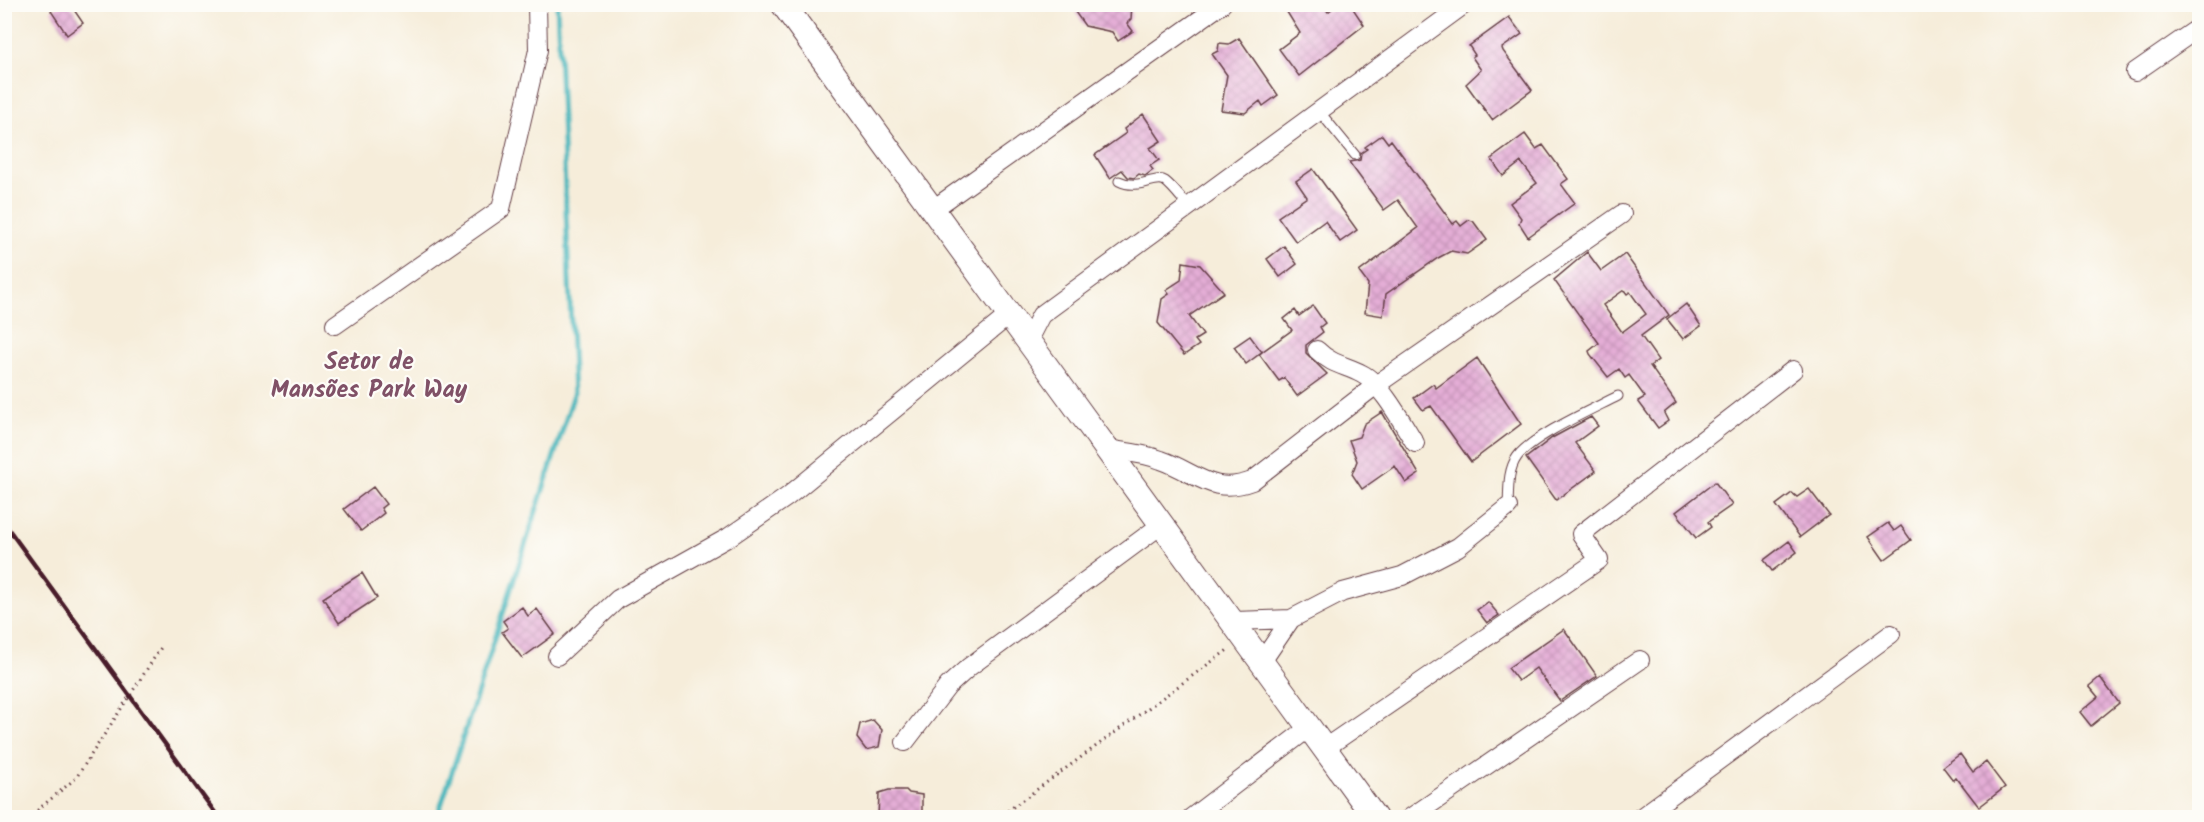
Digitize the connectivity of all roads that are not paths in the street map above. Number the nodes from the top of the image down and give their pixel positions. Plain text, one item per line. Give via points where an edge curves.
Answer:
1 (537, 4) edge
2 (1222, 4) edge
3 (1465, 4) edge
4 (791, 8) edge
5 (2199, 27) edge
6 (2135, 72) dead end
7 (1319, 111) junction
8 (1355, 155) dead end
9 (1119, 181) dead end
10 (1188, 206) junction
11 (932, 210) junction
12 (1622, 214) dead end
13 (1007, 314) junction
14 (1041, 315) junction
15 (335, 325) dead end
16 (1027, 342) junction
17 (1317, 350) dead end
18 (1793, 370) dead end
19 (1376, 385) junction
20 (1618, 396) dead end
21 (1415, 443) dead end
22 (1106, 449) junction
23 (1508, 507) joint
24 (1161, 525) junction
25 (1291, 619) junction
26 (1240, 629) junction
27 (1891, 634) dead end
28 (557, 656) dead end
29 (1263, 660) junction
30 (1640, 660) dead end
31 (1310, 727) junction
32 (905, 742) dead end
33 (1325, 748) junction
34 (1405, 817) edge
35 (1191, 818) edge
36 (1375, 818) edge
37 (1640, 818) edge

1 - 15 street via 538,50 501,209
2 - 11 street
3 - 7 street
4 - 11 street
5 - 6 street
7 - 8 lane
7 - 10 street
9 - 10 lane via 1130,186 1164,180
10 - 14 street
11 - 13 street
12 - 19 street
13 - 14 street
13 - 16 street
13 - 28 street via 787,497 729,537 618,599
14 - 16 street
16 - 22 street
17 - 19 street
18 - 33 street via 1581,534 1599,560
19 - 21 street
19 - 22 street via 1258,476 1240,485 1210,484 1164,460 1138,452
20 - 23 lane via 1535,441 1517,457 1509,477
22 - 24 street
23 - 25 street via 1436,561 1402,576 1343,592
24 - 26 street
24 - 32 street via 969,667 948,686
25 - 26 street
25 - 29 street
26 - 29 street
27 - 37 street
29 - 31 street
30 - 34 street
31 - 33 street
31 - 35 street
33 - 36 street

